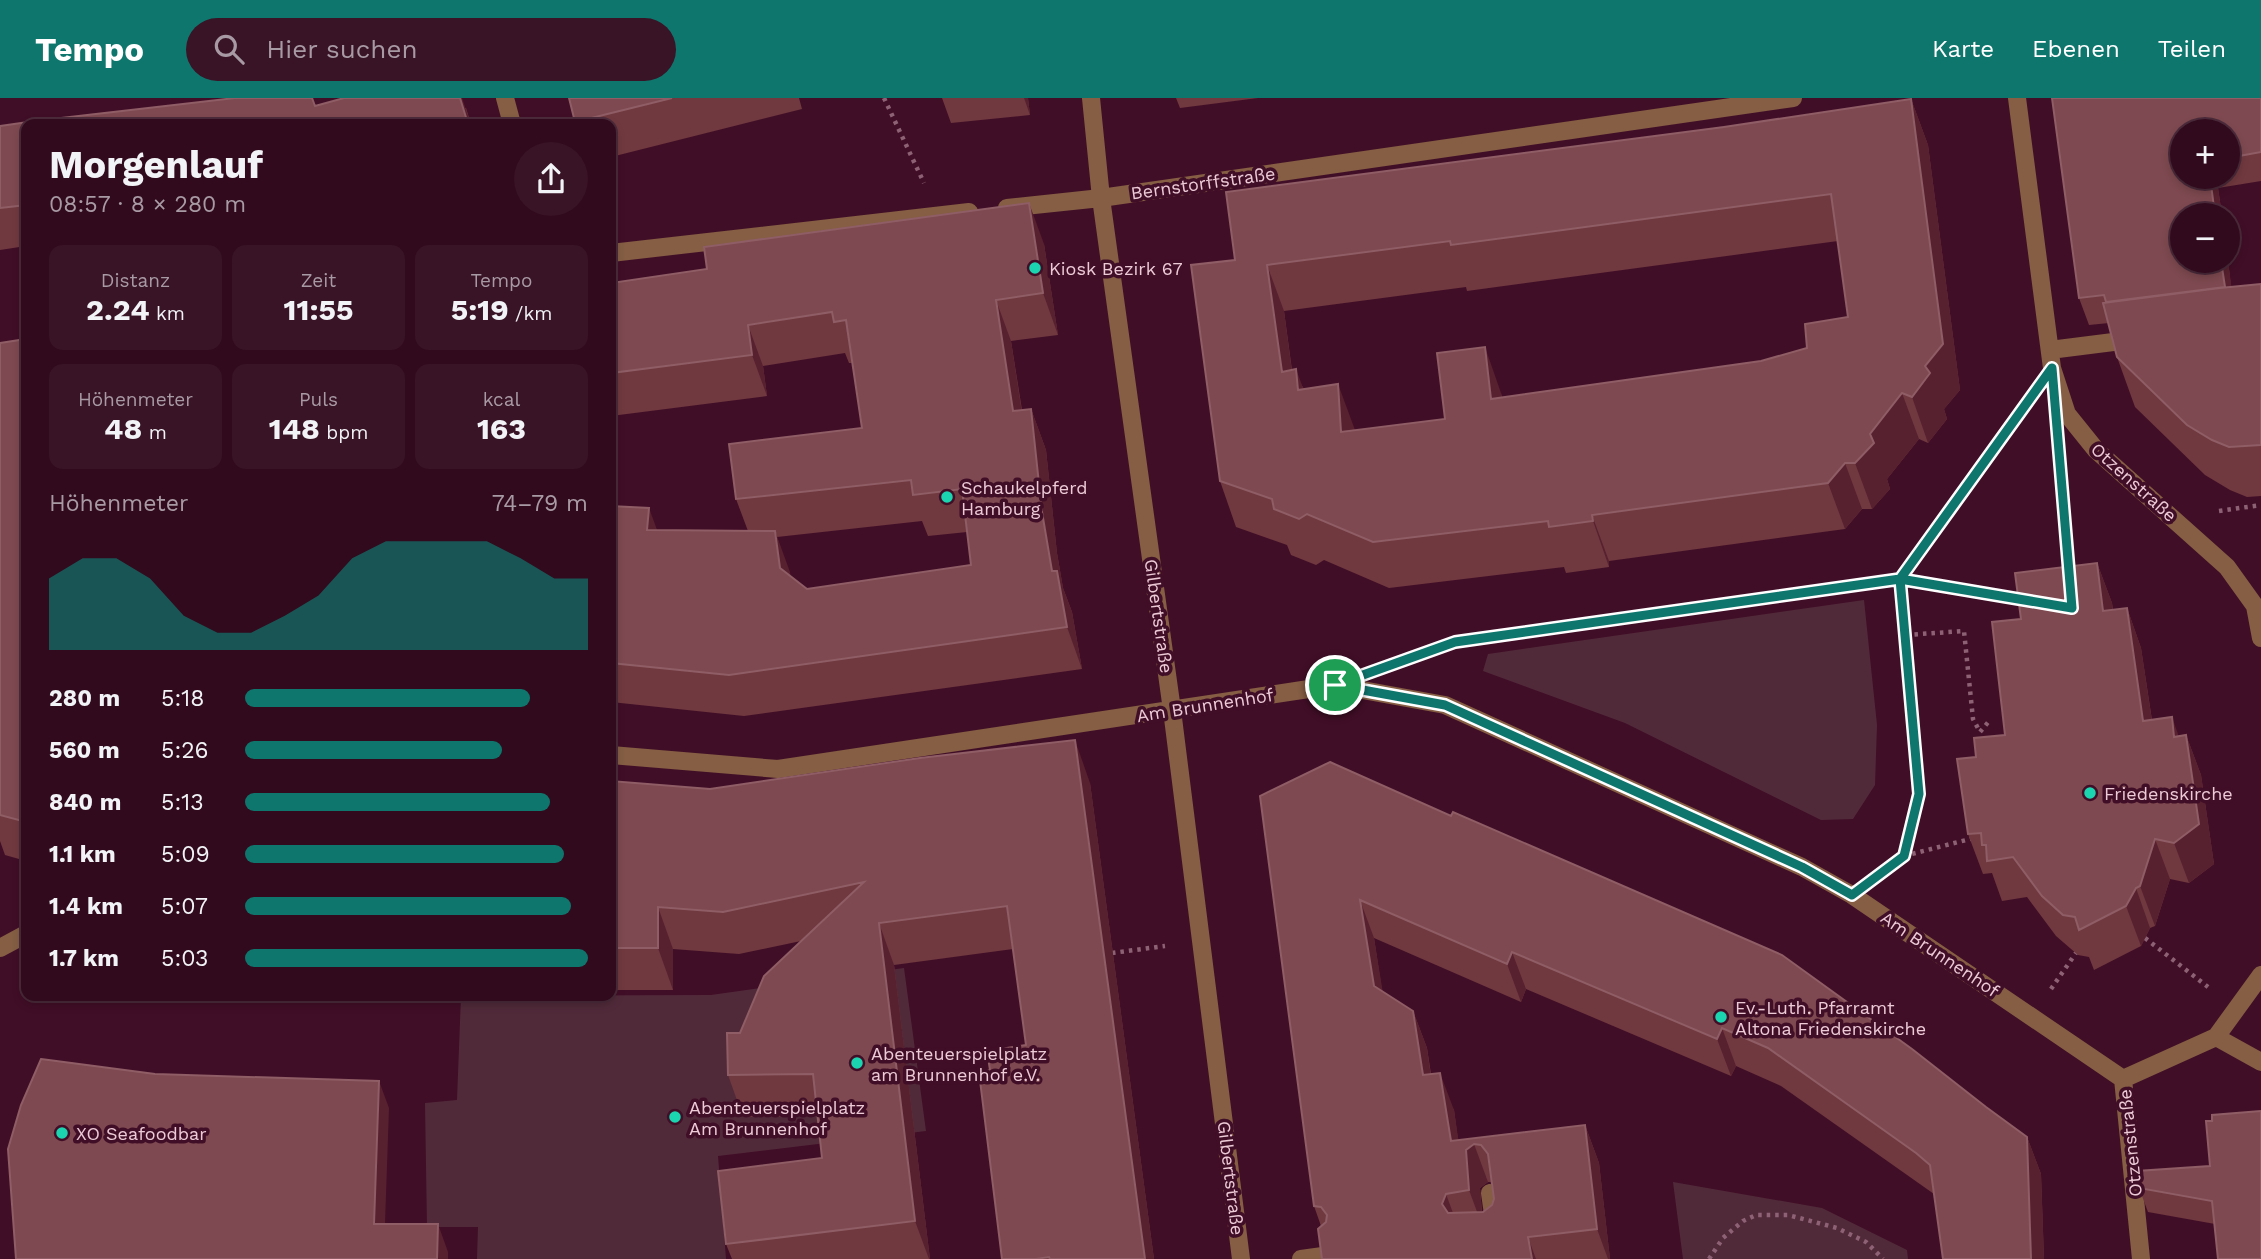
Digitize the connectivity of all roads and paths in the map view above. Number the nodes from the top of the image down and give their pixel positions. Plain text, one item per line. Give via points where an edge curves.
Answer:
1 (505, 98) edge
2 (884, 98) edge
3 (1091, 98) edge
4 (1793, 98) edge
5 (2017, 98) edge
6 (511, 119) edge
7 (1101, 198) junction
8 (940, 215) junction
9 (616, 252) edge
10 (2155, 336) edge
11 (2051, 359) junction
12 (2060, 461) dead end
13 (1900, 579) junction
14 (2070, 581) edge
15 (2032, 601) edge
16 (1906, 635) junction
17 (2261, 638) edge
18 (1395, 663) dead end
19 (1172, 710) junction
20 (1990, 720) dead end
21 (1980, 732) junction
22 (1987, 741) edge
23 (616, 754) edge
24 (1982, 837) edge
25 (1904, 856) junction
26 (1852, 895) junction
27 (21, 937) edge
28 (2145, 939) dead end
29 (1201, 941) junction
30 (0, 948) edge
31 (2078, 949) edge
32 (1112, 953) dead end
33 (2261, 975) edge
34 (2060, 976) dead end
35 (2237, 1009) junction
36 (2216, 1037) junction
37 (2261, 1062) edge
38 (2123, 1079) junction
39 (1490, 1193) edge
40 (1477, 1240) edge
41 (1330, 1255) edge
42 (1241, 1259) edge
43 (1301, 1259) edge
44 (1709, 1259) edge
45 (1883, 1259) edge
46 (2141, 1259) edge

1 - 6 street
2 - 8 path
3 - 7 street, Gilbertstraße
4 - 7 street, Bernstorffstraße
5 - 11 street, Otzenstraße
7 - 8 street, Bernstorffstraße
7 - 19 street, Gilbertstraße
8 - 9 street, Bernstorffstraße
10 - 11 street
11 - 13 path
11 - 17 street, Otzenstraße via 2067,414 2096,450 2227,567 2255,606
12 - 14 path
13 - 15 path
13 - 16 path
13 - 18 path via 1455,642
16 - 21 path via 1964,631 1973,719
16 - 25 path via 1919,794
19 - 23 street, Am Brunnenhof via 778,769
19 - 26 street, Am Brunnenhof via 1335,685 1445,705 1802,867
19 - 29 street, Gilbertstraße
20 - 21 path
21 - 22 path
24 - 25 path
25 - 26 path
26 - 38 street, Am Brunnenhof
27 - 30 street
28 - 35 path
29 - 32 path
29 - 42 street, Gilbertstraße
31 - 34 path
33 - 35 street, Otzenstraße
35 - 36 street, Otzenstraße
36 - 37 street
36 - 38 street, Otzenstraße
38 - 46 street, Otzenstraße
39 - 40 street via 1496,1238
41 - 43 street
44 - 45 path via 1723,1238 1743,1221 1756,1215 1788,1215 1837,1228 1866,1242

